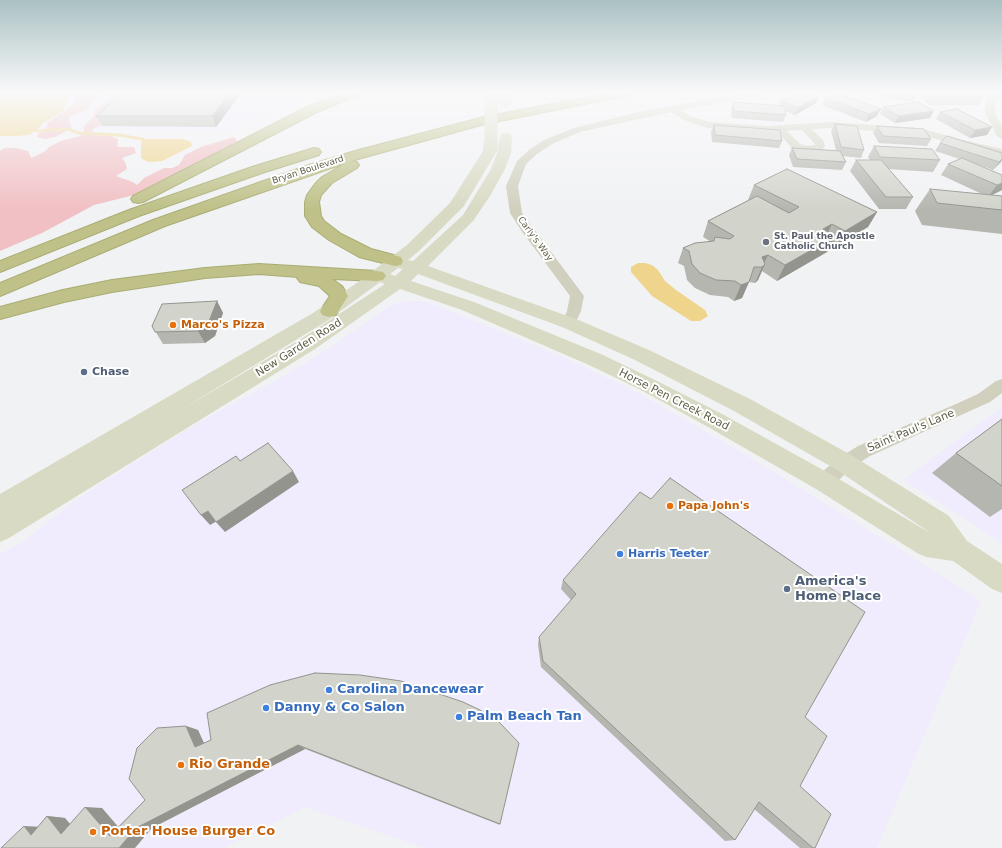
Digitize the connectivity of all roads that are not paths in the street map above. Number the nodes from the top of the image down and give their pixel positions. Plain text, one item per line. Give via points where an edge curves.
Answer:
1 (270, 132) edge
2 (444, 132) edge
3 (450, 132) edge
4 (491, 132) edge
5 (506, 132) edge
6 (573, 132) edge
7 (782, 132) edge
8 (809, 132) edge
9 (922, 132) edge
10 (324, 149) dead end
11 (1002, 152) edge
12 (0, 261) edge
13 (395, 262) junction
14 (0, 267) edge
15 (417, 268) junction
16 (274, 270) junction
17 (377, 276) junction
18 (399, 282) junction
19 (0, 290) edge
20 (329, 310) junction
21 (0, 313) edge
22 (569, 323) junction
23 (584, 355) junction
24 (690, 379) junction
25 (1002, 385) edge
26 (742, 404) junction
27 (696, 410) junction
28 (845, 463) junction
29 (824, 482) junction
30 (0, 506) edge
31 (0, 530) edge
32 (958, 550) junction
33 (1002, 580) edge

1 - 12 highway via 123,206
2 - 19 highway, Bryan Boulevard via 271,182 103,246
3 - 13 highway via 354,164 327,180 314,195 313,216 318,224 335,237 365,253
4 - 13 main road, New Garden Road, bridge via 490,151 456,206
5 - 15 main road, New Garden Road via 504,153 483,196 468,218
6 - 22 street, Carly's Way via 548,142 533,152 521,163 512,186 516,213 577,296
7 - 8 street via 796,146 806,149 818,148 819,142
9 - 11 street
10 - 14 highway, Bryan Boulevard via 134,213
13 - 15 main road, Horse Pen Creek Road
13 - 17 main road, New Garden Road
15 - 18 main road, New Garden Road
15 - 22 main road, Horse Pen Creek Road
16 - 17 highway
16 - 20 highway via 290,276 325,282 333,287 339,296
16 - 21 highway via 152,279 63,296
17 - 18 main road, Horse Pen Creek Road
17 - 20 main road, New Garden Road
18 - 23 main road, Horse Pen Creek Road via 468,306
18 - 31 main road, New Garden Road via 308,344
20 - 30 main road, New Garden Road
22 - 24 main road, Horse Pen Creek Road
23 - 24 main road via 631,365 665,379
23 - 27 main road, Horse Pen Creek Road
24 - 26 main road, Horse Pen Creek Road
25 - 28 street, Saint Paul's Lane via 968,406 864,451
26 - 27 main road via 708,404
26 - 28 main road, Horse Pen Creek Road
27 - 29 main road, Horse Pen Creek Road
28 - 29 street, Saint Paul's Lane
28 - 32 main road, Horse Pen Creek Road via 940,524
29 - 32 main road, Horse Pen Creek Road via 926,545
32 - 33 main road, Horse Pen Creek Road

